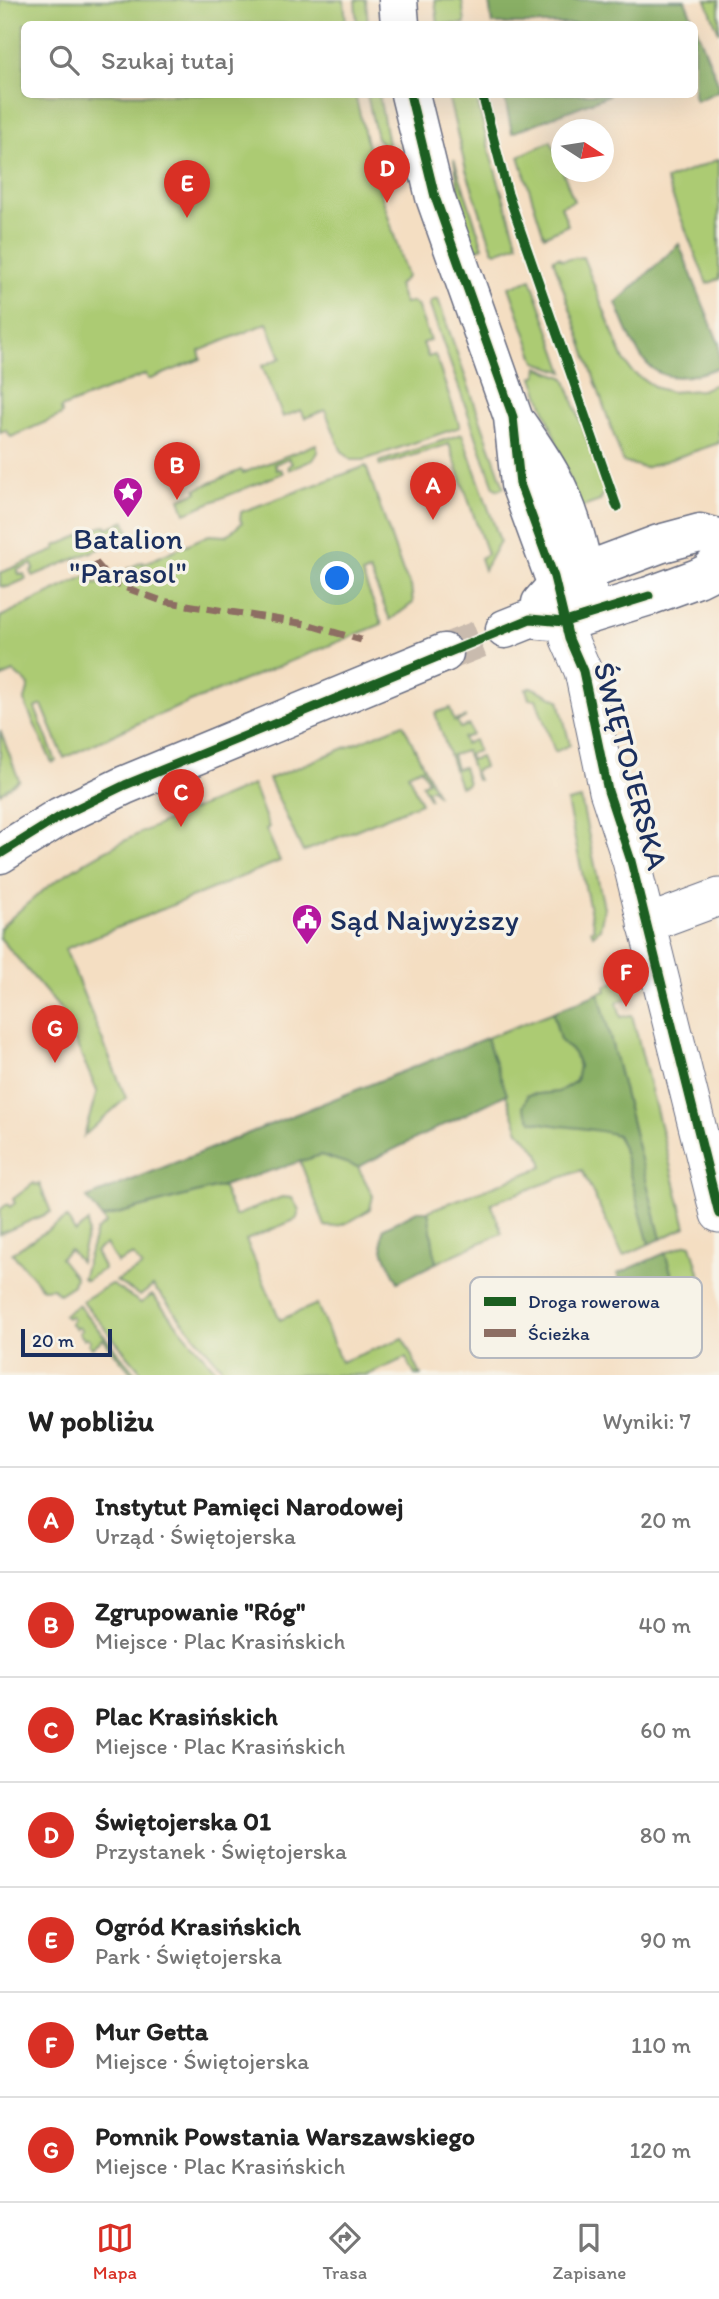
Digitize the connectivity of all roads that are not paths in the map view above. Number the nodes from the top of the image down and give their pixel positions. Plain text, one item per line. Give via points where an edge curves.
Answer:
1 (398, 0) edge
2 (400, 21) edge
3 (411, 98) edge
4 (719, 538) edge
5 (719, 562) edge
6 (555, 607) junction
7 (444, 653) tunnel mouth
8 (0, 854) edge
9 (719, 897) edge
10 (646, 924) junction
11 (719, 1214) edge

1 - 2 street
3 - 6 street, ŚWIĘTOJERSKA via 435,197 513,417 562,498
4 - 6 street via 688,535
5 - 6 street via 698,578
6 - 10 street, ŚWIĘTOJERSKA via 593,639 583,671 608,791
7 - 8 street via 125,785
9 - 10 street
10 - 11 street, ŚWIĘTOJERSKA

